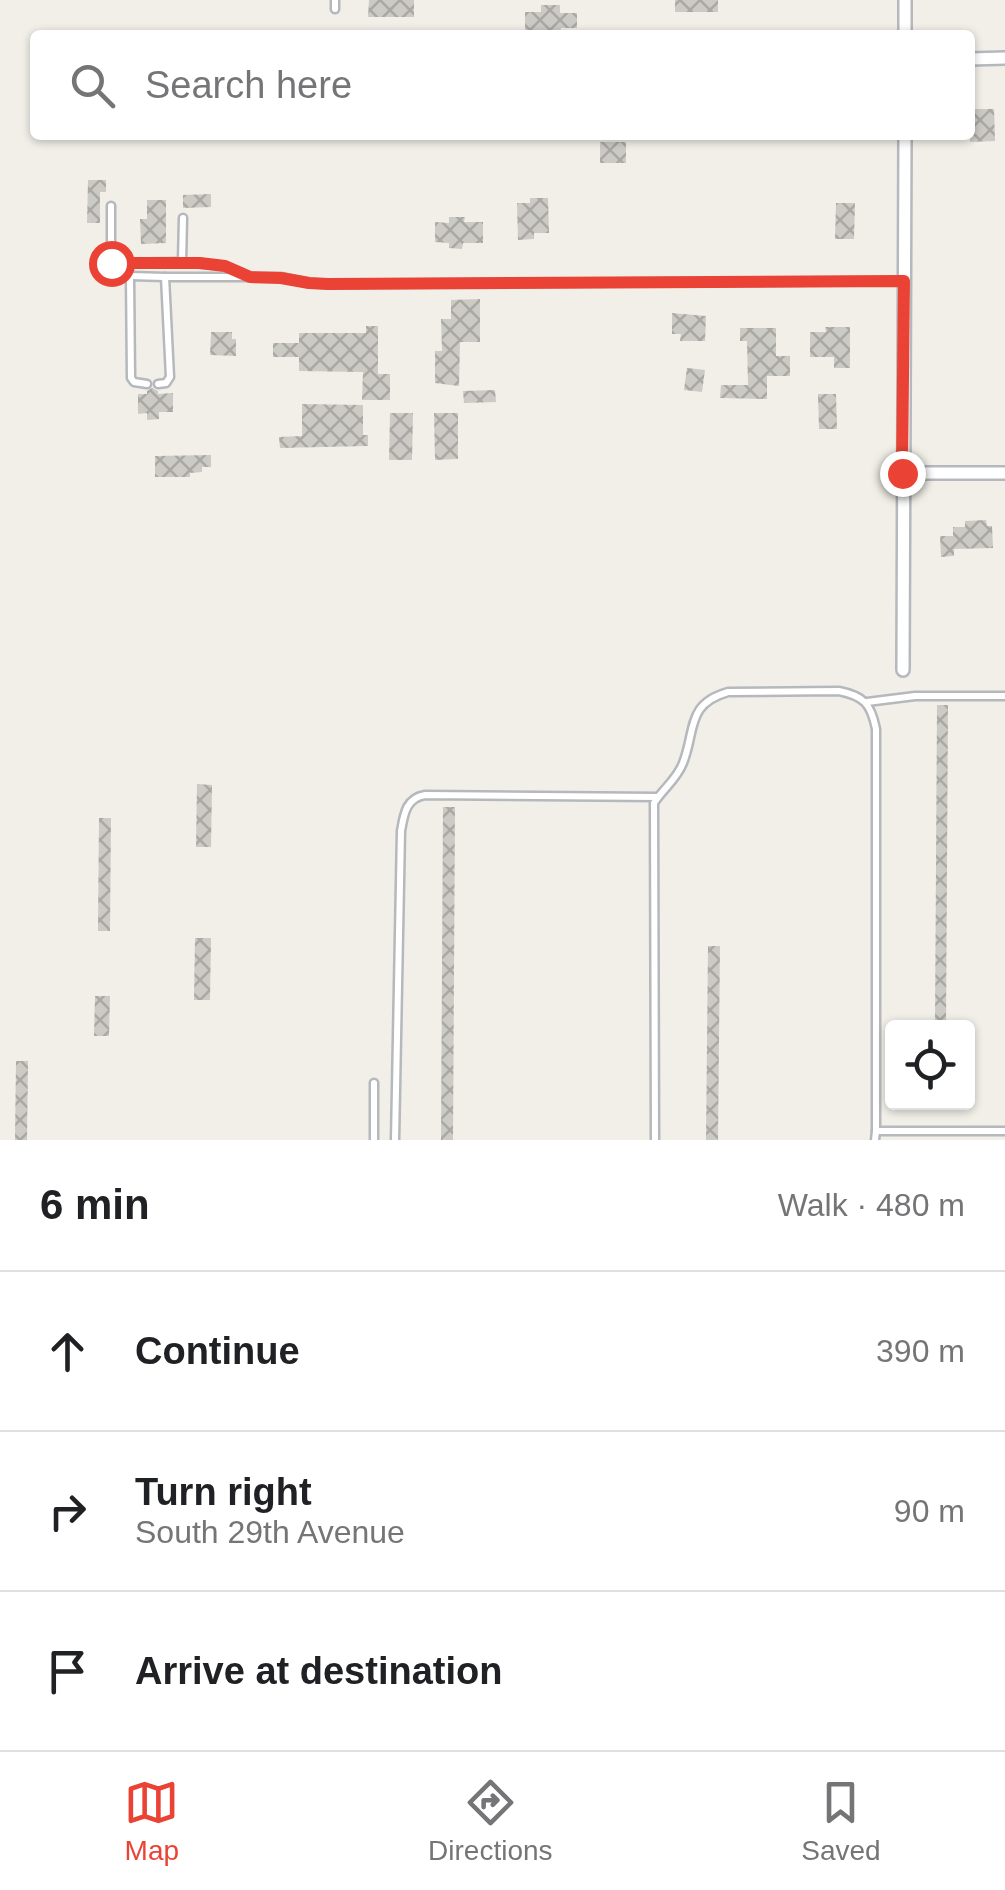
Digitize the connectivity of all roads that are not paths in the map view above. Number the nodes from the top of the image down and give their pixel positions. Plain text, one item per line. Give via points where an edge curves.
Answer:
1 (905, 0) edge
2 (905, 30) edge
3 (975, 58) edge
4 (1005, 58) edge
5 (904, 140) edge
6 (112, 206) dead end
7 (183, 218) dead end
8 (182, 262) junction
9 (108, 275) dead end
10 (130, 276) junction
11 (165, 277) junction
12 (250, 277) junction
13 (904, 281) junction
14 (147, 384) dead end
15 (158, 384) dead end
16 (902, 473) junction
17 (1005, 473) edge
18 (903, 670) dead end
19 (1005, 696) edge
20 (866, 702) junction
21 (658, 798) junction
22 (374, 1084) dead end
23 (1005, 1132) edge
24 (875, 1136) edge
25 (374, 1140) edge
26 (395, 1140) edge
27 (654, 1140) edge

1 - 2 street
3 - 4 street
5 - 13 street
6 - 8 lane via 111,263
7 - 8 lane
8 - 12 lane via 225,266
9 - 10 lane
10 - 11 lane
10 - 14 lane via 131,378
11 - 12 lane
11 - 15 lane via 170,377
12 - 13 lane via 328,284
13 - 16 street
16 - 17 street
16 - 18 street
19 - 20 lane
20 - 21 lane via 839,691 716,695 696,712 684,762
20 - 24 lane via 876,729
21 - 26 lane via 425,795 410,802 402,831
21 - 27 lane
22 - 25 lane
23 - 24 lane

